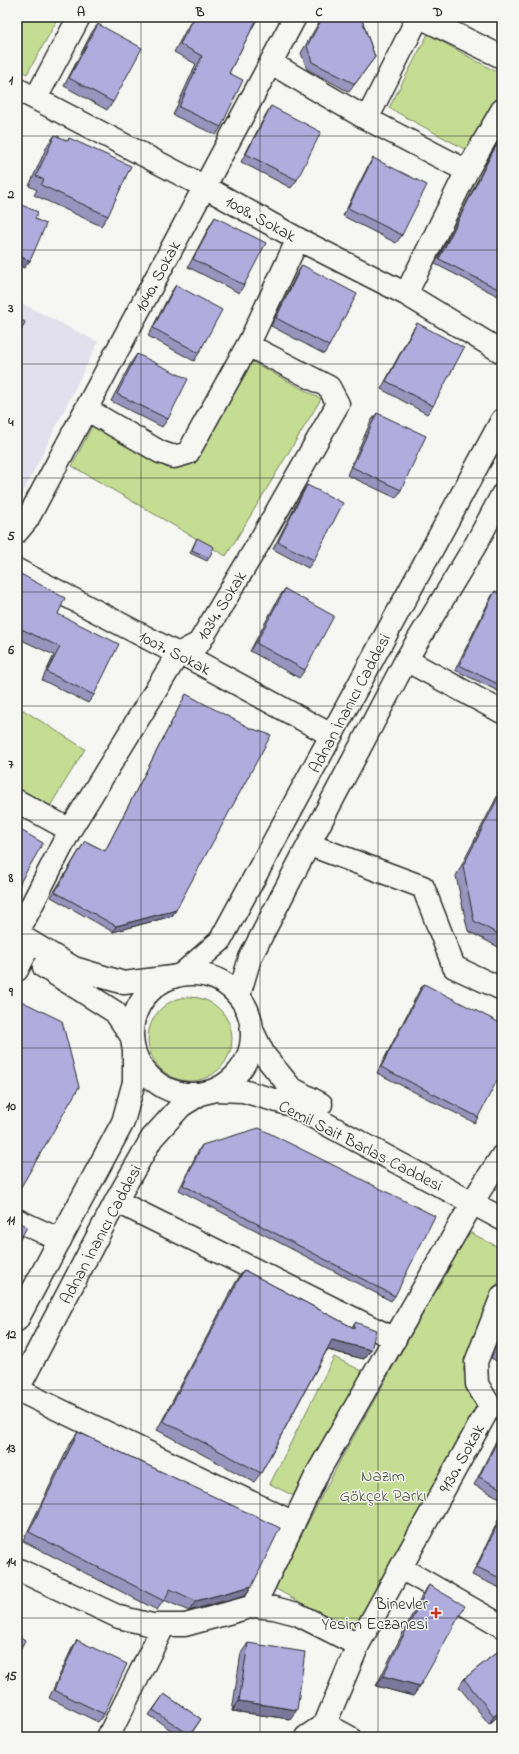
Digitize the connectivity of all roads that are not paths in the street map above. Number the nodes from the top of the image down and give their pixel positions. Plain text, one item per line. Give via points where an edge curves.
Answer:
1 (79, 17) edge
2 (295, 17) edge
3 (419, 17) edge
4 (502, 57) edge
5 (271, 63) junction
6 (26, 94) edge
7 (502, 110) edge
8 (366, 118) junction
9 (467, 171) junction
10 (205, 187) junction
11 (298, 239) junction
12 (406, 294) junction
13 (248, 345) junction
14 (502, 352) edge
15 (86, 409) junction
16 (502, 420) edge
17 (502, 495) edge
18 (17, 532) edge
19 (17, 570) edge
20 (178, 654) junction
21 (406, 660) junction
22 (502, 712) edge
23 (332, 735) junction
24 (17, 801) edge
25 (70, 830) junction
26 (310, 845) junction
27 (17, 934) edge
28 (19, 959) edge
29 (177, 975) junction
30 (502, 989) edge
31 (239, 995) junction
32 (252, 1030) junction
33 (133, 1044) junction
34 (208, 1091) junction
35 (502, 1156) edge
36 (476, 1197) junction
37 (116, 1201) junction
38 (502, 1201) edge
39 (502, 1219) edge
40 (17, 1220) edge
41 (60, 1240) junction
42 (502, 1296) edge
43 (17, 1320) edge
44 (395, 1339) junction
45 (17, 1391) edge
46 (496, 1408) edge
47 (294, 1522) junction
48 (401, 1568) junction
49 (17, 1569) edge
50 (254, 1606) junction
51 (164, 1625) junction
52 (502, 1626) edge
53 (358, 1645) junction
54 (324, 1724) junction
55 (108, 1737) edge
56 (306, 1737) edge
57 (349, 1737) edge

1 - 6 street
2 - 5 street, 1040. Sokak
3 - 4 street
3 - 8 street
5 - 8 street
5 - 10 street, 1040. Sokak
6 - 10 street, 1008. Sokak
7 - 9 street
8 - 9 street
9 - 12 street
10 - 11 street, 1008. Sokak
10 - 15 street, 1040. Sokak
11 - 12 street, 1008. Sokak
11 - 13 street
12 - 14 street, 1008. Sokak
13 - 15 street via 188,453 174,457 160,452
13 - 20 street, 1034. Sokak via 329,387 338,404 200,643
15 - 18 street, 1040. Sokak via 27,520
16 - 23 street, Adnan İnanıcı Caddesi
17 - 21 street, Adnan İnanıcı Caddesi via 476,544
19 - 20 street, 1007. Sokak
20 - 23 street, 1007. Sokak via 190,658
20 - 25 street, 1034. Sokak
21 - 22 street
21 - 26 street, Adnan İnanıcı Caddesi
23 - 29 street, Adnan İnanıcı Caddesi via 220,941
24 - 25 street
25 - 27 street, 1034. Sokak
26 - 30 street via 423,888 454,967
26 - 31 street, Adnan İnanıcı Caddesi via 250,958
27 - 29 street via 74,968 124,983
28 - 33 street via 115,1012
29 - 31 street via 207,975 230,986
29 - 33 street via 159,983 142,1001 134,1018
31 - 32 street via 246,1006
32 - 34 street via 250,1048 243,1066 226,1084
32 - 36 street, Cemil Sait Barlas Caddesi via 264,1055 291,1088
33 - 34 street via 146,1072 166,1088 190,1094
33 - 41 street, Adnan İnanıcı Caddesi via 134,1082 123,1122
34 - 36 street, Cemil Sait Barlas Caddesi via 243,1091 291,1105
34 - 37 street, Adnan İnanıcı Caddesi via 181,1106 152,1138
35 - 36 street
36 - 38 street, Cemil Sait Barlas Caddesi
36 - 39 street, Cemil Sait Barlas Caddesi
36 - 44 street
37 - 44 street
37 - 45 street, Adnan İnanıcı Caddesi
40 - 41 street
41 - 43 street, Adnan İnanıcı Caddesi
42 - 46 street, 9130. Sokak via 476,1362 477,1384
44 - 47 street via 318,1472
45 - 47 street
46 - 48 street, 9130. Sokak
47 - 50 street
48 - 52 street
48 - 53 street, 9130. Sokak
49 - 51 street via 119,1617 152,1625
50 - 51 street via 185,1625
50 - 53 street via 297,1614
51 - 55 street
53 - 54 street, 9130. Sokak
54 - 56 street
54 - 57 street

